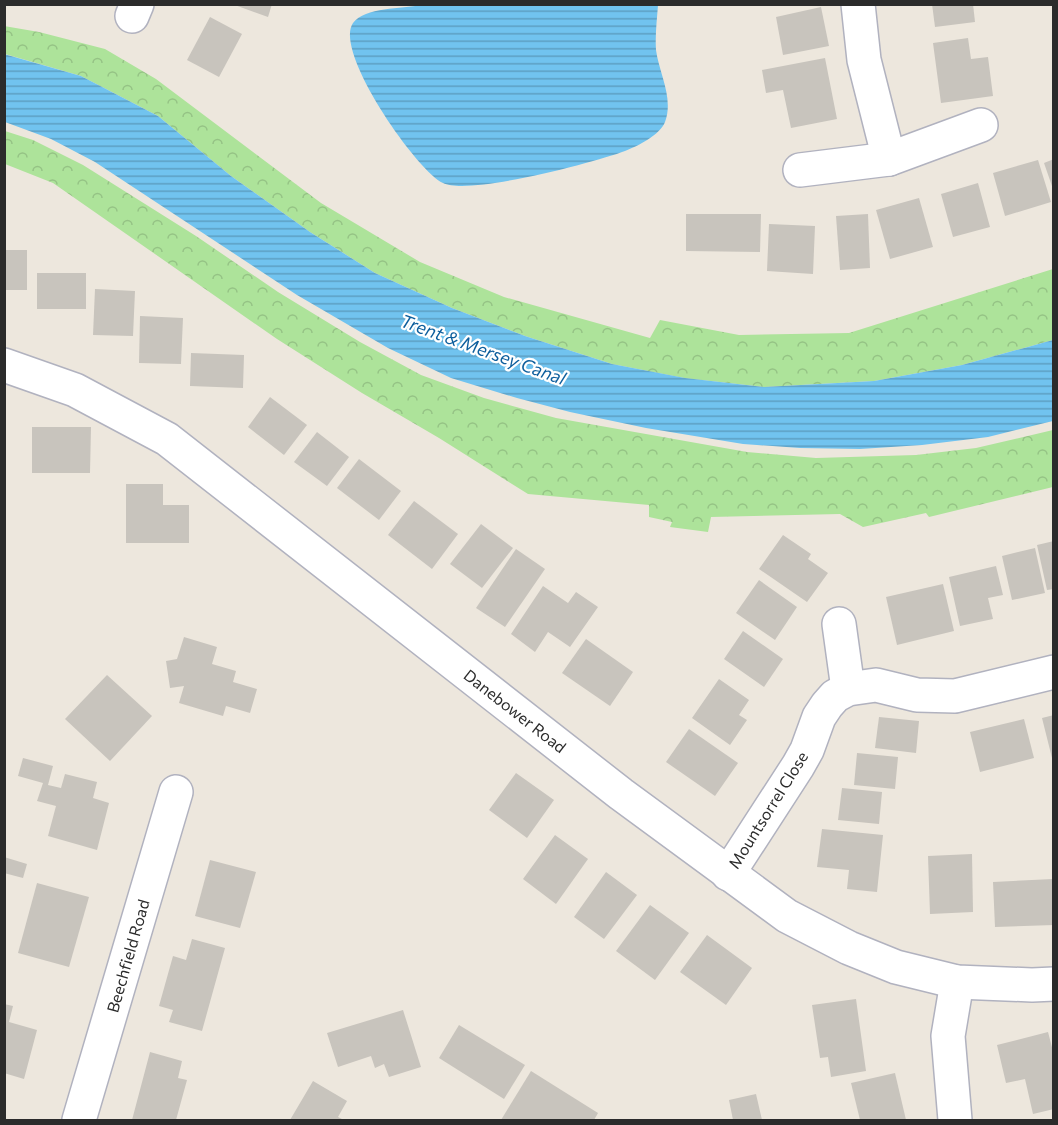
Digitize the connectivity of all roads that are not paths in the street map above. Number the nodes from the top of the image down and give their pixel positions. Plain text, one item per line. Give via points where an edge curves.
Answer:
1 (858, 4) edge
2 (981, 125) dead end
3 (889, 159) junction
4 (800, 170) dead end
5 (4, 365) edge
6 (839, 624) dead end
7 (1053, 672) edge
8 (848, 688) junction
9 (176, 792) dead end
10 (728, 874) junction
11 (957, 982) junction
12 (1053, 984) edge
13 (79, 1120) edge
14 (955, 1120) edge

1 - 3 street via 864,60
2 - 3 street
3 - 4 street
5 - 10 street, Danebower Road via 75,390 167,439
6 - 8 street
7 - 8 street via 955,696 917,695 876,685
8 - 10 street, Mountsorrel Close via 819,717 798,766
9 - 13 street, Beechfield Road
10 - 11 street, Danebower Road via 787,916 849,948 896,967
11 - 12 street, Danebower Road
11 - 14 street via 948,1035

